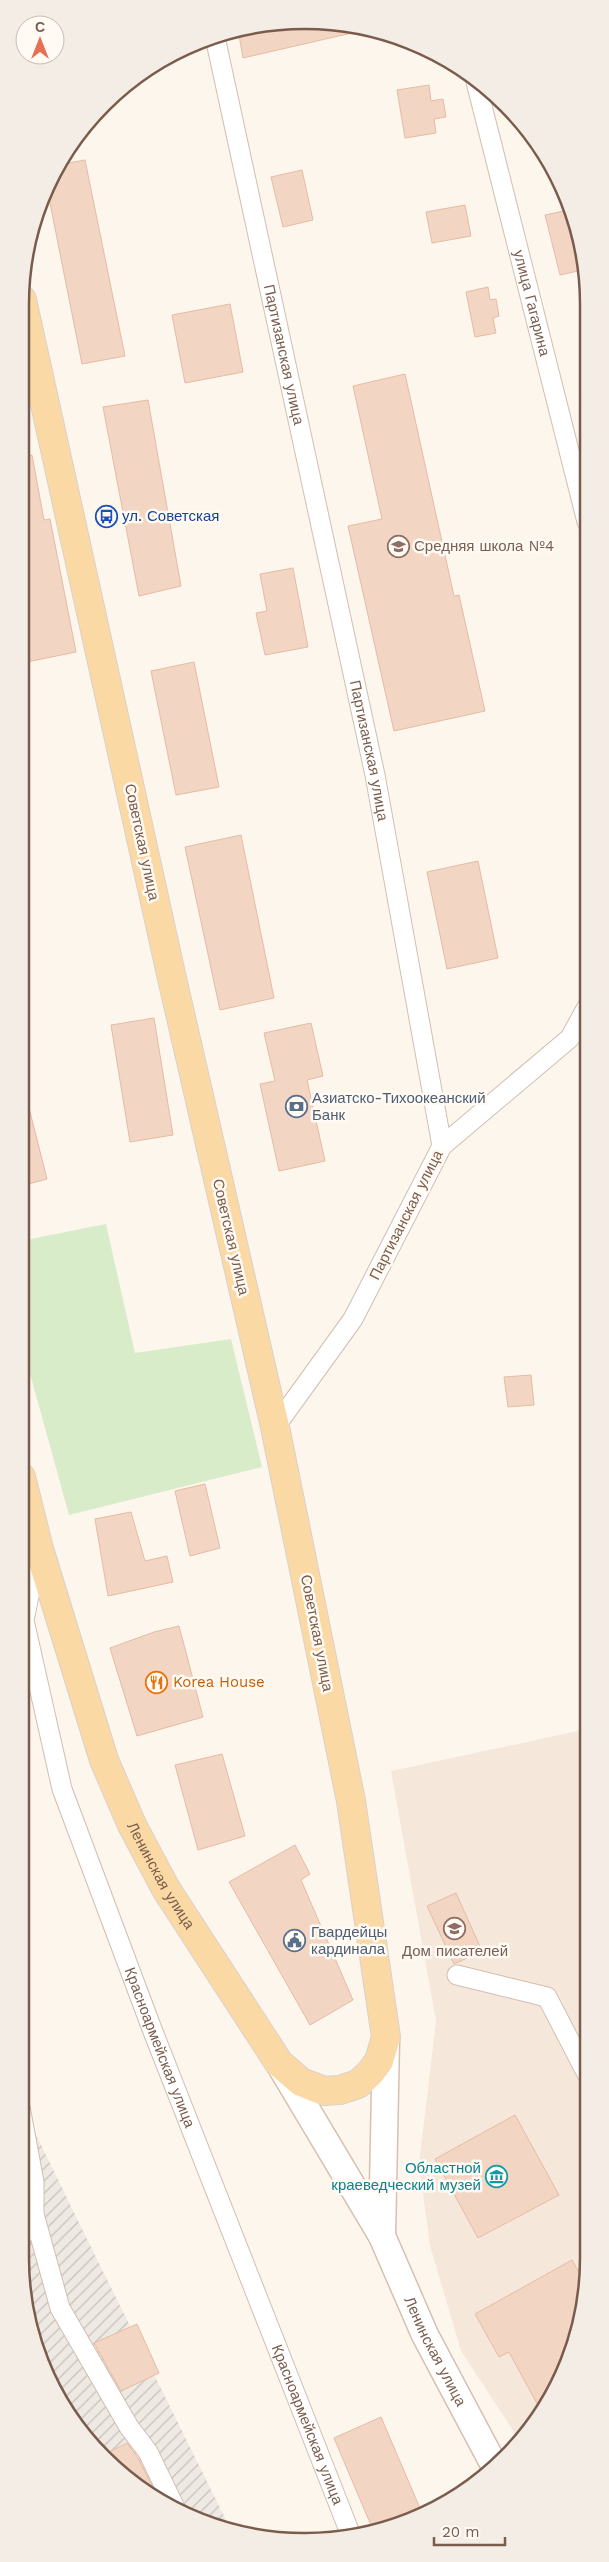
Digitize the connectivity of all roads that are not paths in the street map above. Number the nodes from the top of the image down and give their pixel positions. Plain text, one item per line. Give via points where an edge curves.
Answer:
1 (216, 43) edge
2 (478, 91) edge
3 (29, 332) edge
4 (580, 464) edge
5 (580, 1020) edge
6 (442, 1146) junction
7 (275, 1427) junction
8 (29, 1509) edge
9 (39, 1549) junction
10 (29, 1596) edge
11 (29, 1642) edge
12 (457, 1976) dead end
13 (386, 2037) junction
14 (580, 2062) edge
15 (278, 2063) junction
16 (29, 2155) edge
17 (34, 2214) junction
18 (29, 2223) edge
19 (382, 2236) junction
20 (491, 2460) edge
21 (171, 2498) edge
22 (349, 2530) edge

1 - 6 street, Партизанская улица via 375,775
2 - 4 street, улица Гагарина
3 - 7 main road, Советская улица
5 - 6 street via 570,1038
6 - 7 street, Партизанская улица via 353,1318
7 - 13 main road, Советская улица via 351,1801
8 - 9 main road, Ленинская улица
9 - 10 street, Красноармейская улица
9 - 15 main road, Ленинская улица via 104,1760 132,1825 166,1889
11 - 22 street, Красноармейская улица via 62,1789 152,2029
12 - 14 street via 547,1997
13 - 15 main road, Советская улица via 379,2061 370,2072 358,2084 340,2090 324,2091 301,2082
13 - 19 main road, Ленинская улица
15 - 19 main road, Ленинская улица
16 - 17 street via 34,2182
17 - 18 street
17 - 21 street via 60,2308 129,2427 148,2452
19 - 20 main road, Ленинская улица via 425,2335

